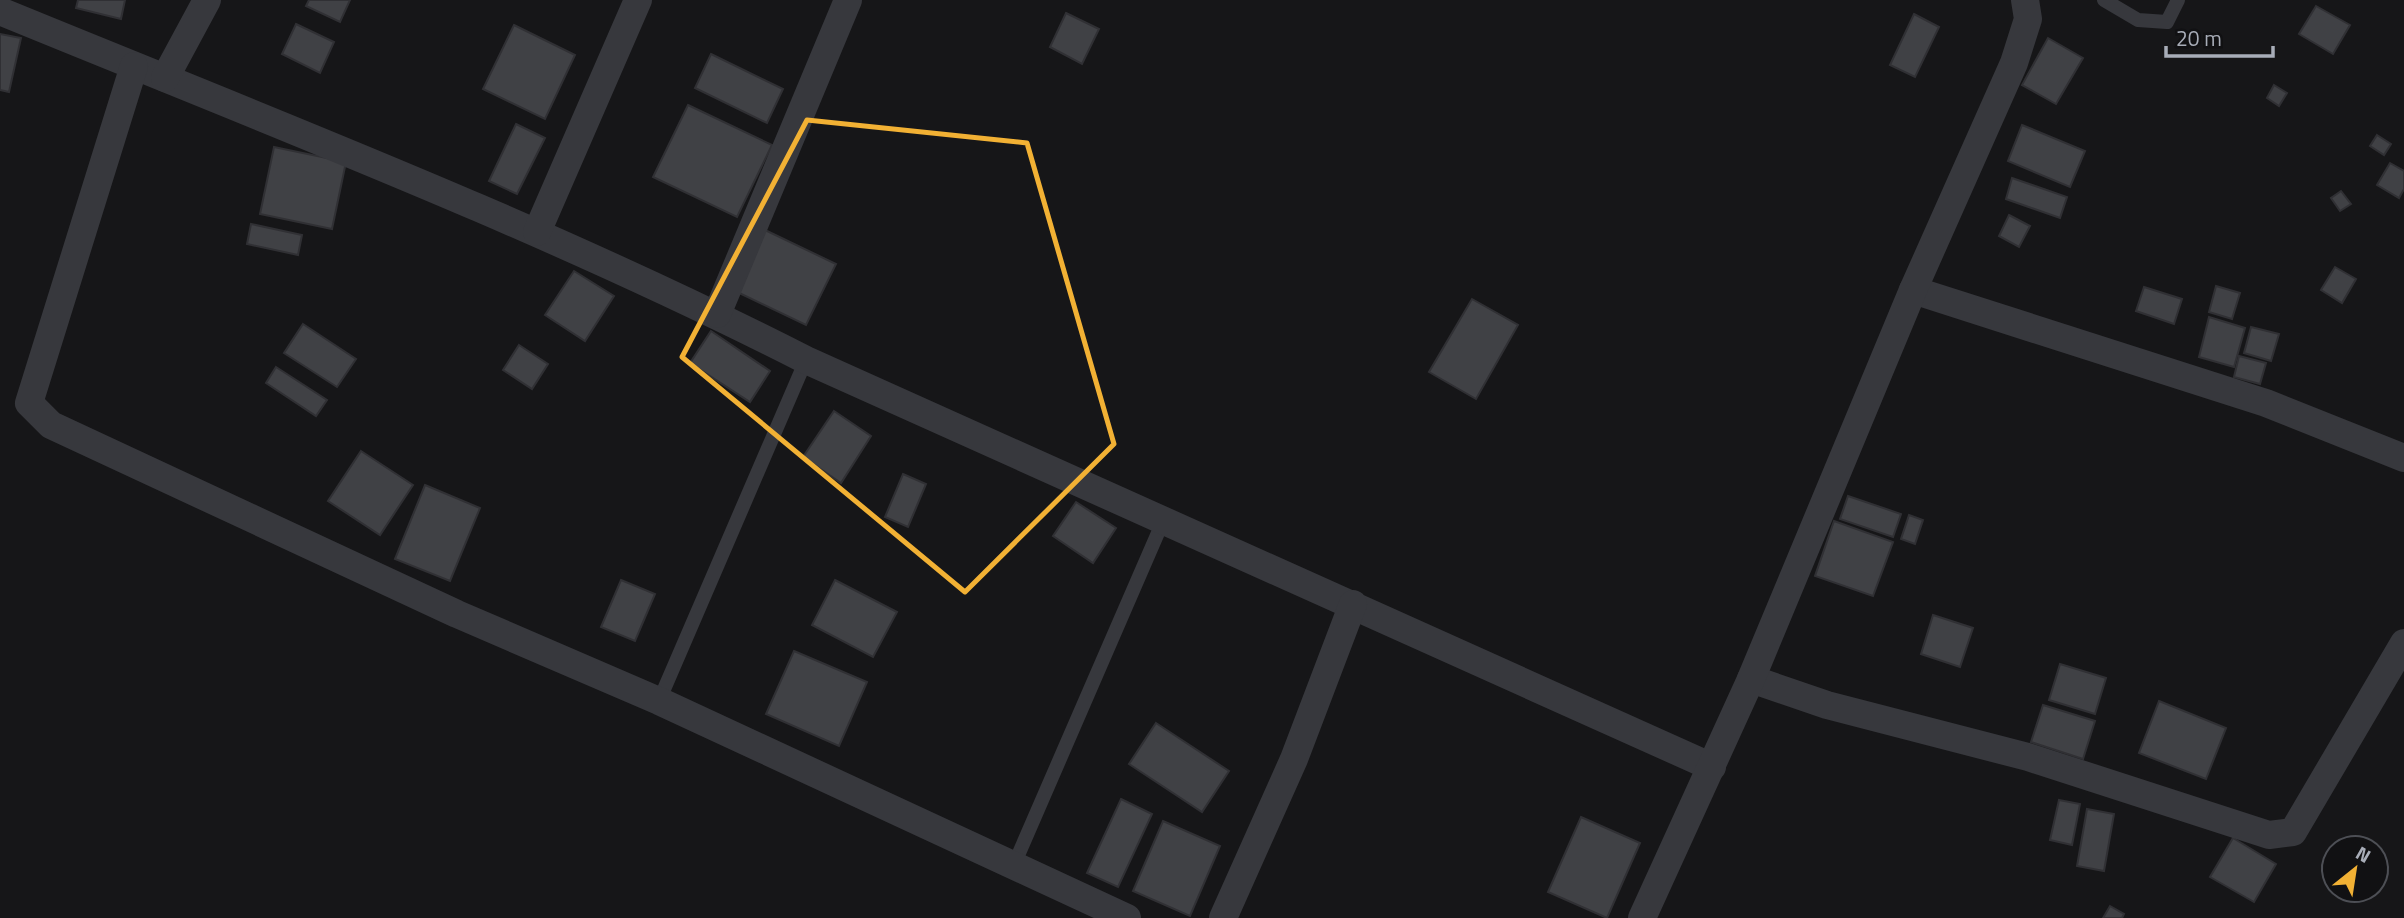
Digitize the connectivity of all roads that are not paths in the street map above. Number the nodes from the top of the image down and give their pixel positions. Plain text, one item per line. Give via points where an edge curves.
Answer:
1 (207, 0) edge
2 (638, 0) edge
3 (848, 0) edge
4 (2025, 0) edge
5 (2104, 0) edge
6 (2178, 0) edge
7 (0, 11) edge
8 (134, 66) junction
9 (165, 78) junction
10 (537, 232) junction
11 (1913, 290) junction
12 (717, 314) junction
13 (806, 360) junction
14 (2404, 458) edge
15 (1164, 519) junction
16 (1353, 604) junction
17 (2404, 643) edge
18 (1751, 679) junction
19 (659, 701) junction
20 (1712, 767) junction
21 (1013, 866) junction
22 (1127, 918) edge
23 (1223, 918) edge
24 (1642, 918) edge

1 - 9 street
2 - 10 street
3 - 12 street
4 - 11 street via 2028,19 2014,63
5 - 6 lane via 2138,20 2167,22
7 - 8 street
8 - 9 street
8 - 19 street via 29,403 51,425 444,608
9 - 10 street
10 - 12 street
11 - 14 street via 2266,403
11 - 18 street
12 - 13 street
13 - 15 street
13 - 19 lane
15 - 16 street
15 - 21 lane
16 - 20 street
16 - 23 street via 1294,759
17 - 18 street via 2293,832 2269,835 2028,757 1827,705
18 - 20 street
19 - 21 street
20 - 24 street
21 - 22 street

